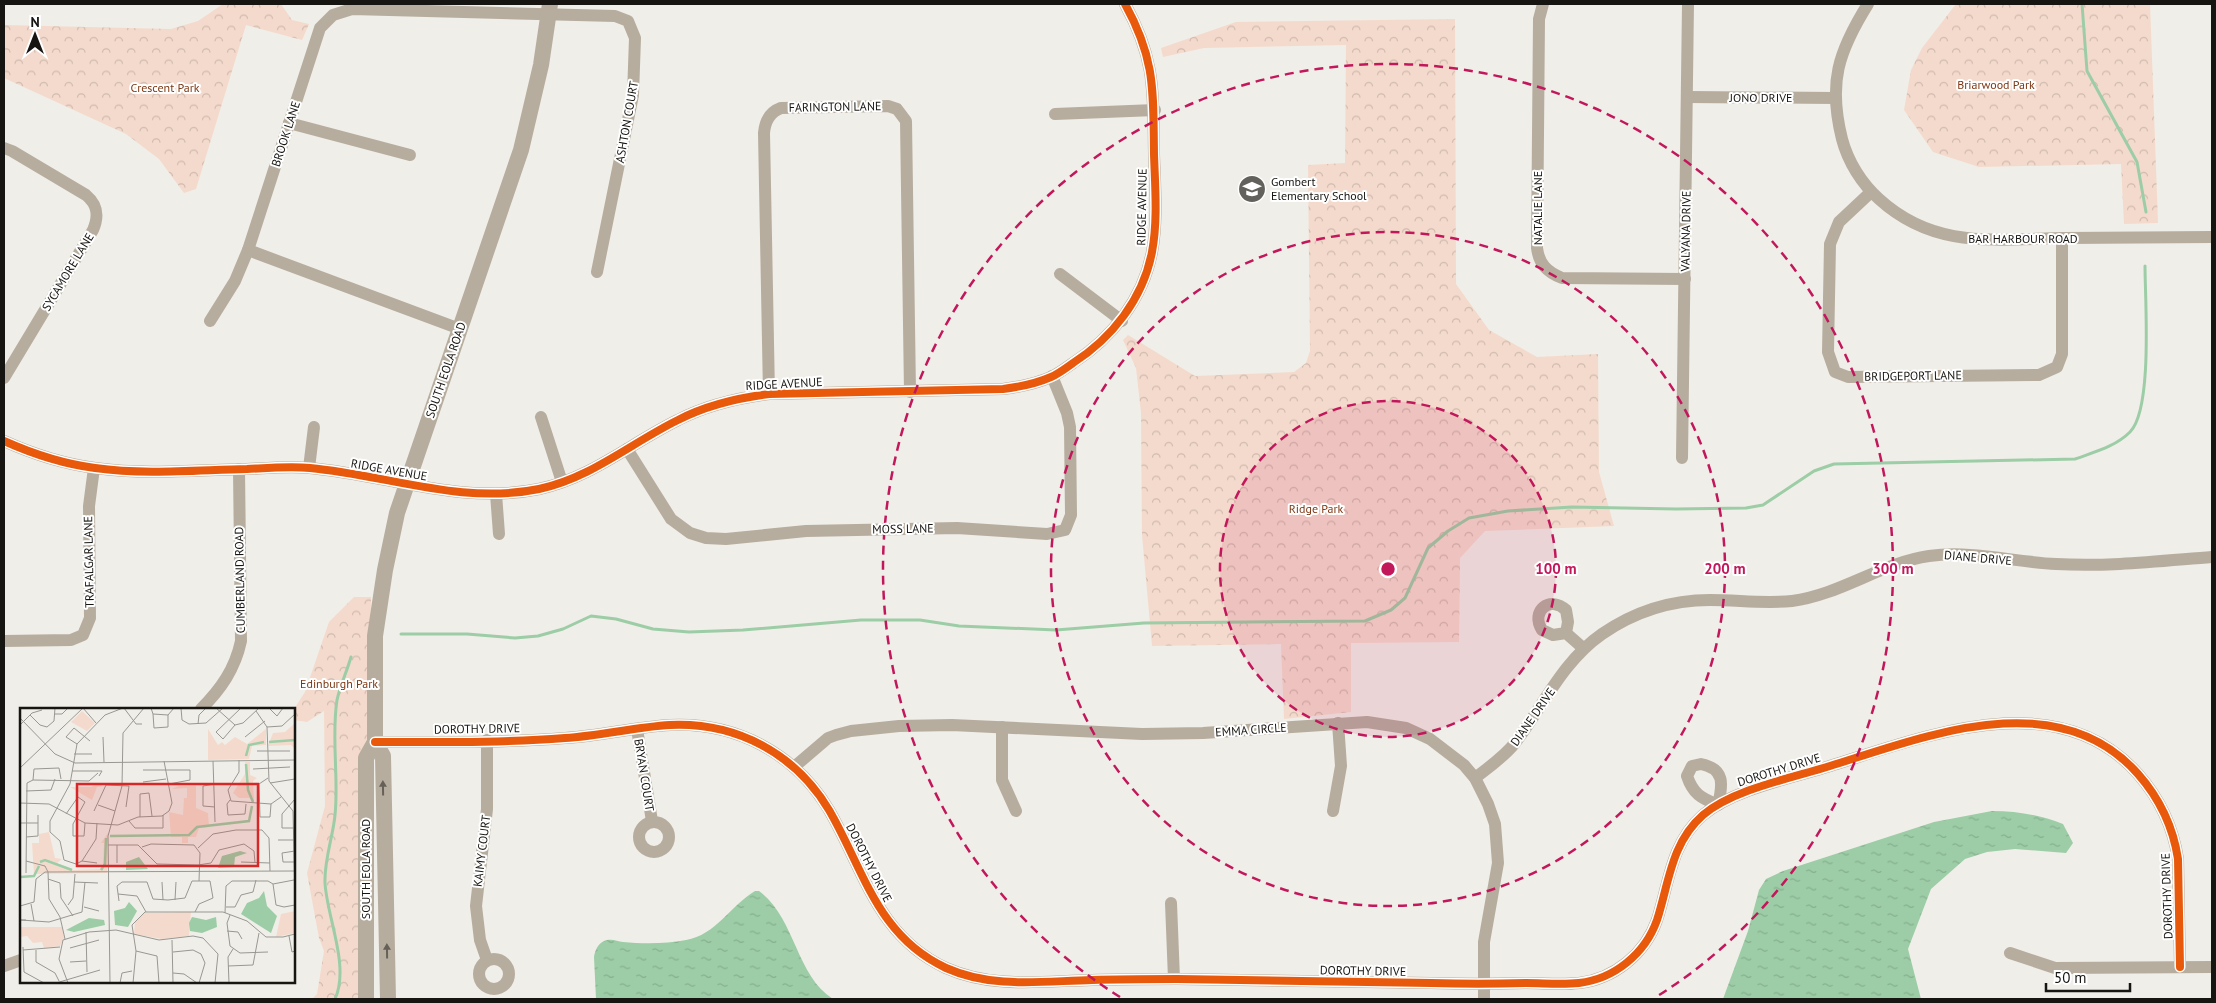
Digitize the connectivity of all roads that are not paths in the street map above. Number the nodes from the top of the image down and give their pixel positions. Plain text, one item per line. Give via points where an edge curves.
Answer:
1 (1125, 4) edge
2 (1543, 4) edge
3 (1688, 4) edge
4 (1868, 4) edge
5 (456, 8) edge
6 (550, 9) edge
7 (1687, 97) junction
8 (1834, 98) junction
9 (1154, 110) junction
10 (1055, 114) dead end
11 (289, 123) junction
12 (4, 148) edge
13 (410, 155) dead end
14 (1871, 192) junction
15 (2212, 237) edge
16 (2062, 238) junction
17 (248, 250) junction
18 (597, 272) dead end
19 (1060, 274) dead end
20 (1685, 279) junction
21 (1122, 321) junction
22 (210, 322) dead end
23 (460, 329) junction
24 (1052, 376) junction
25 (4, 378) edge
26 (910, 392) junction
27 (769, 394) junction
28 (541, 417) dead end
29 (314, 427) dead end
30 (4, 441) edge
31 (627, 449) junction
32 (1682, 458) dead end
33 (94, 468) junction
34 (309, 468) junction
35 (239, 469) junction
36 (562, 482) junction
37 (406, 484) junction
38 (496, 494) junction
39 (499, 534) dead end
40 (2212, 557) edge
41 (1566, 633) dead end
42 (4, 641) edge
43 (1583, 648) junction
44 (202, 708) edge
45 (1338, 723) junction
46 (1002, 728) junction
47 (637, 729) junction
48 (486, 740) junction
49 (375, 742) junction
50 (794, 767) junction
51 (1475, 778) junction
52 (1016, 811) dead end
53 (1333, 811) dead end
54 (652, 821) dead end
55 (1172, 903) dead end
56 (2010, 953) dead end
57 (20, 960) edge
58 (487, 960) dead end
59 (4, 966) edge
60 (2180, 967) junction
61 (2212, 967) edge
62 (1174, 979) junction
63 (1484, 984) junction
64 (366, 999) edge
65 (388, 999) edge
66 (1484, 999) edge

1 - 9 street, RIDGE AVENUE via 1145,48 1152,76
2 - 20 street, NATALIE LANE via 1540,19 1537,248 1541,262 1546,269 1562,278
3 - 7 street, VALYANA DRIVE
4 - 8 street, BAR HARBOUR ROAD via 1846,44
5 - 6 street, BROOK LANE
5 - 11 street, BROOK LANE via 352,9 333,15 320,28
6 - 18 street, ASHTON COURT via 615,16 628,21 635,38 633,95
6 - 23 street, SOUTH EOLA ROAD via 521,150
7 - 8 street, JONO DRIVE
7 - 20 street, VALYANA DRIVE
8 - 14 street, BAR HARBOUR ROAD via 1843,144 1850,161
9 - 10 street
9 - 21 street, RIDGE AVENUE via 1152,255 1142,286
11 - 13 street
11 - 17 street, BROOK LANE
12 - 25 street, SYCAMORE LANE via 86,195 93,201 97,216 93,230
14 - 16 street, BAR HARBOUR ROAD via 1916,226 1946,236 1975,240
14 - 16 street, BRIDGEPORT LANE via 1840,222 1830,244 1828,352 1835,372 1848,377 2038,375 2057,367 2062,354
15 - 16 street, BAR HARBOUR ROAD
17 - 22 street, BROOK LANE via 235,282
17 - 23 street
19 - 21 street
20 - 32 street, VALYANA DRIVE
21 - 24 street, RIDGE AVENUE via 1094,350
23 - 37 street, SOUTH EOLA ROAD
24 - 26 street, RIDGE AVENUE via 1003,389
24 - 31 street, MOSS LANE via 1070,427 1071,515 1065,530 1048,534 957,528 806,531 706,538 690,533 671,519
26 - 27 street, RIDGE AVENUE
26 - 27 street, FARINGTON LANE via 906,121 897,109 879,106 781,108 766,122
27 - 31 street, RIDGE AVENUE via 701,409
28 - 36 street
29 - 34 street
30 - 33 street, RIDGE AVENUE via 37,454
31 - 36 street, RIDGE AVENUE
33 - 35 street, RIDGE AVENUE
33 - 42 street, TRAFALGAR LANE via 89,506 90,618 83,635 71,640
34 - 35 street, RIDGE AVENUE
34 - 37 street, RIDGE AVENUE
35 - 44 street, CUMBERLAND ROAD via 241,640 227,678
36 - 38 street, RIDGE AVENUE via 539,489
37 - 38 street, RIDGE AVENUE via 442,491
37 - 49 street, SOUTH EOLA ROAD via 390,541 375,636
38 - 39 street
40 - 43 street, DIANE DRIVE via 2074,565 2036,564 1958,554 1928,556 1901,562 1799,600 1700,600 1658,607 1622,622
41 - 43 street
43 - 51 street, DIANE DRIVE via 1514,744
45 - 46 street, EMMA CIRCLE via 1142,734
45 - 51 street, EMMA CIRCLE via 1380,722 1406,728 1440,746
45 - 53 street via 1341,766
46 - 50 street, EMMA CIRCLE via 924,725 851,731 828,738
46 - 52 street via 1002,780
47 - 48 street, DOROTHY DRIVE via 565,738
47 - 50 street, DOROTHY DRIVE via 690,725 728,730 762,744
47 - 54 street, BRYAN COURT
48 - 49 street, DOROTHY DRIVE
48 - 58 street, KAIMY COURT via 487,809 476,906 480,940
49 - 64 street, SOUTH EOLA ROAD via 366,758
65 -> 49 street, SOUTH EOLA ROAD via 383,756
50 - 62 street, DOROTHY DRIVE via 825,804 881,912 902,937 934,961 981,980 999,982
51 - 63 street, EMMA CIRCLE via 1488,804 1498,843 1497,876 1484,942
55 - 62 street
56 - 60 street via 2055,968
57 - 59 street
60 - 61 street
60 - 63 street, DOROTHY DRIVE via 2176,844 2154,794 2134,769 2108,748 2057,726 2031,723 1982,726 1930,735 1732,797 1700,818 1679,846 1668,874 1657,920 1634,957 1604,976 1582,982
62 - 63 street, DOROTHY DRIVE
63 - 66 street, EMMA CIRCLE

